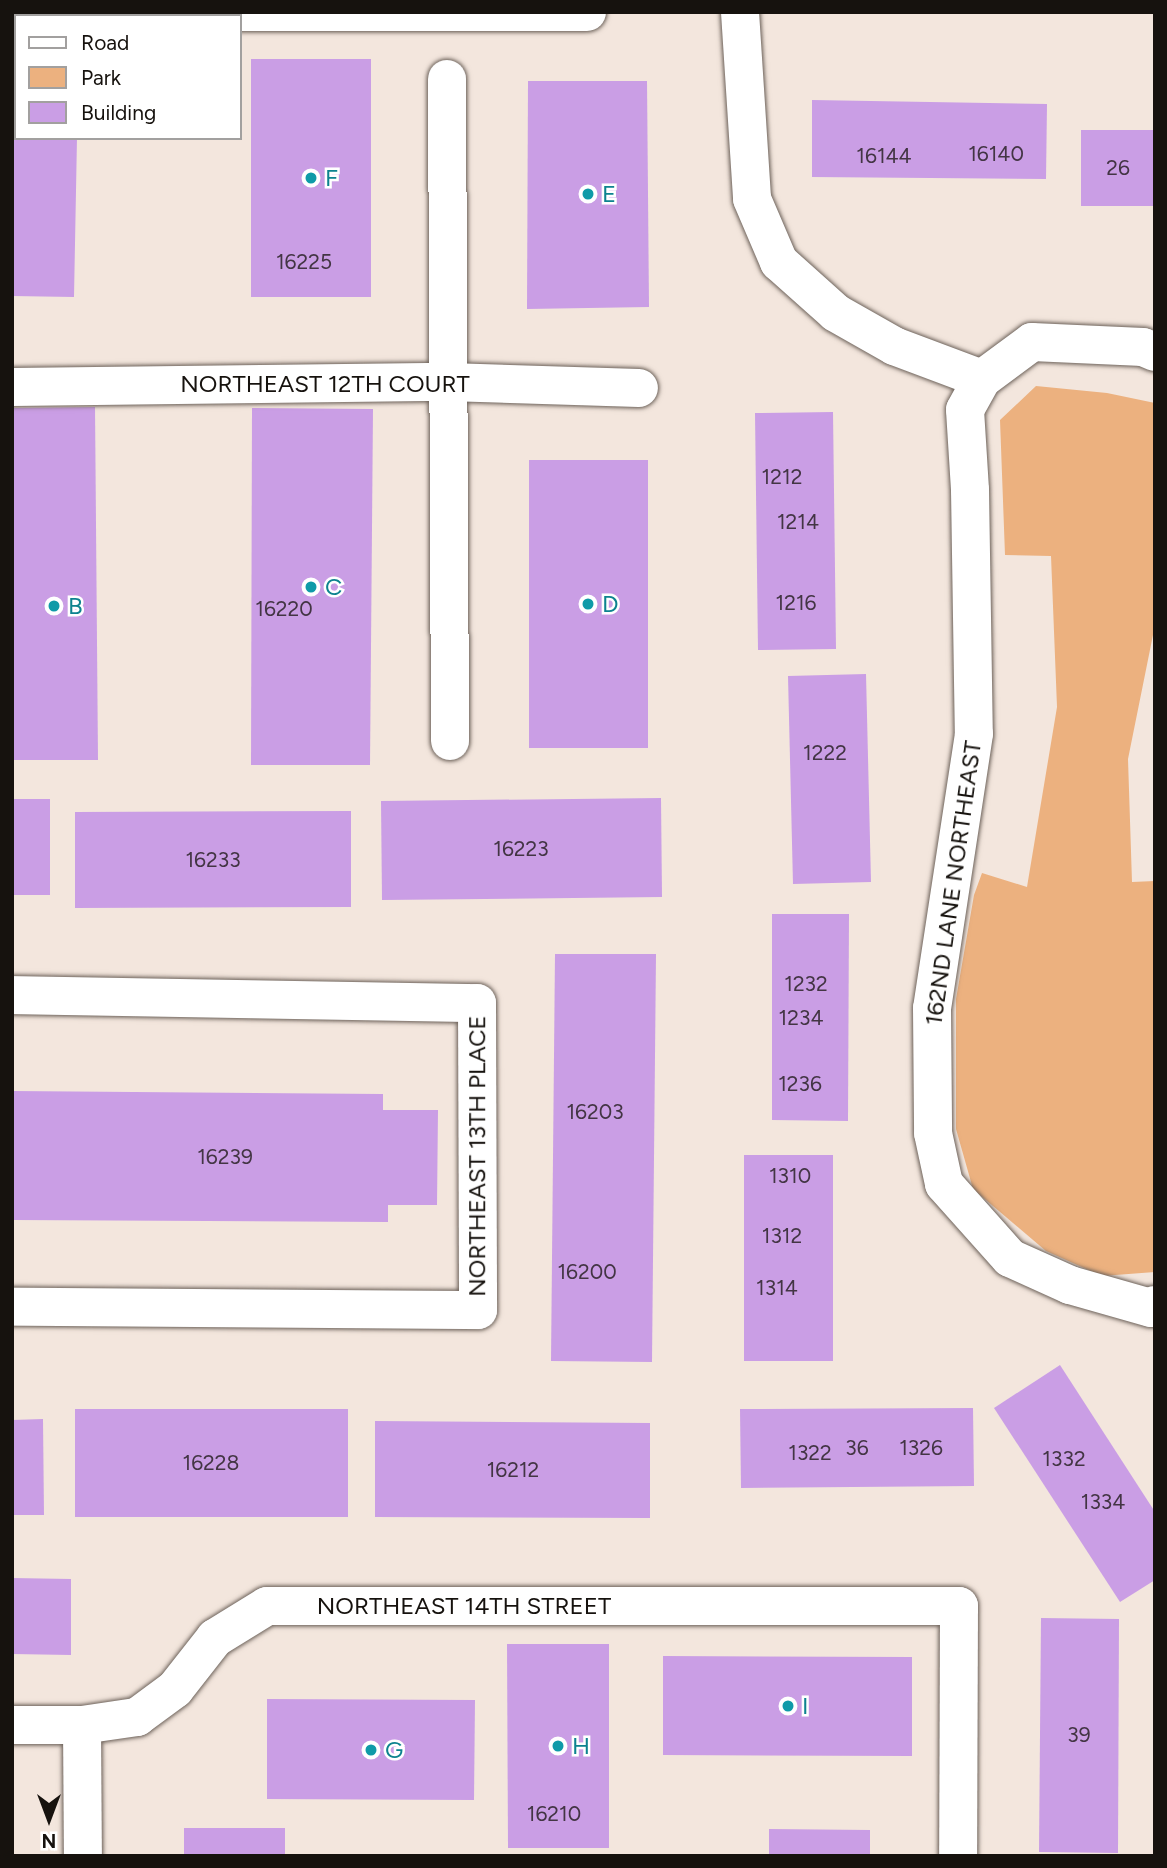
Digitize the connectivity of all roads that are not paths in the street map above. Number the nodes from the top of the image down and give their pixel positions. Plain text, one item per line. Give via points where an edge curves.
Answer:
1 (179, 12) edge
2 (586, 12) edge
3 (740, 12) edge
4 (447, 79) dead end
5 (1155, 352) edge
6 (982, 379) junction
7 (448, 382) junction
8 (12, 387) edge
9 (639, 388) dead end
10 (450, 741) dead end
11 (12, 995) edge
12 (12, 1307) edge
13 (1154, 1310) edge
14 (12, 1725) edge
15 (82, 1726) junction
16 (83, 1856) edge
17 (958, 1856) edge

1 - 2 street
3 - 6 street via 752,199 779,262 836,313 894,346
4 - 7 street
5 - 6 street, 162ND LANE NORTHEAST via 1143,347 1032,342
6 - 13 street, 162ND LANE NORTHEAST via 965,410 974,734 932,1008 933,1133 944,1184 1010,1258 1070,1285
7 - 8 street, NORTHEAST 12TH COURT
7 - 9 street, NORTHEAST 12TH COURT
7 - 10 street
11 - 12 street, NORTHEAST 13TH PLACE via 477,1003 478,1310
14 - 15 street, NORTHEAST 14TH STREET
15 - 16 street
15 - 17 street, NORTHEAST 14TH STREET via 138,1717 175,1689 215,1638 267,1606 959,1606

